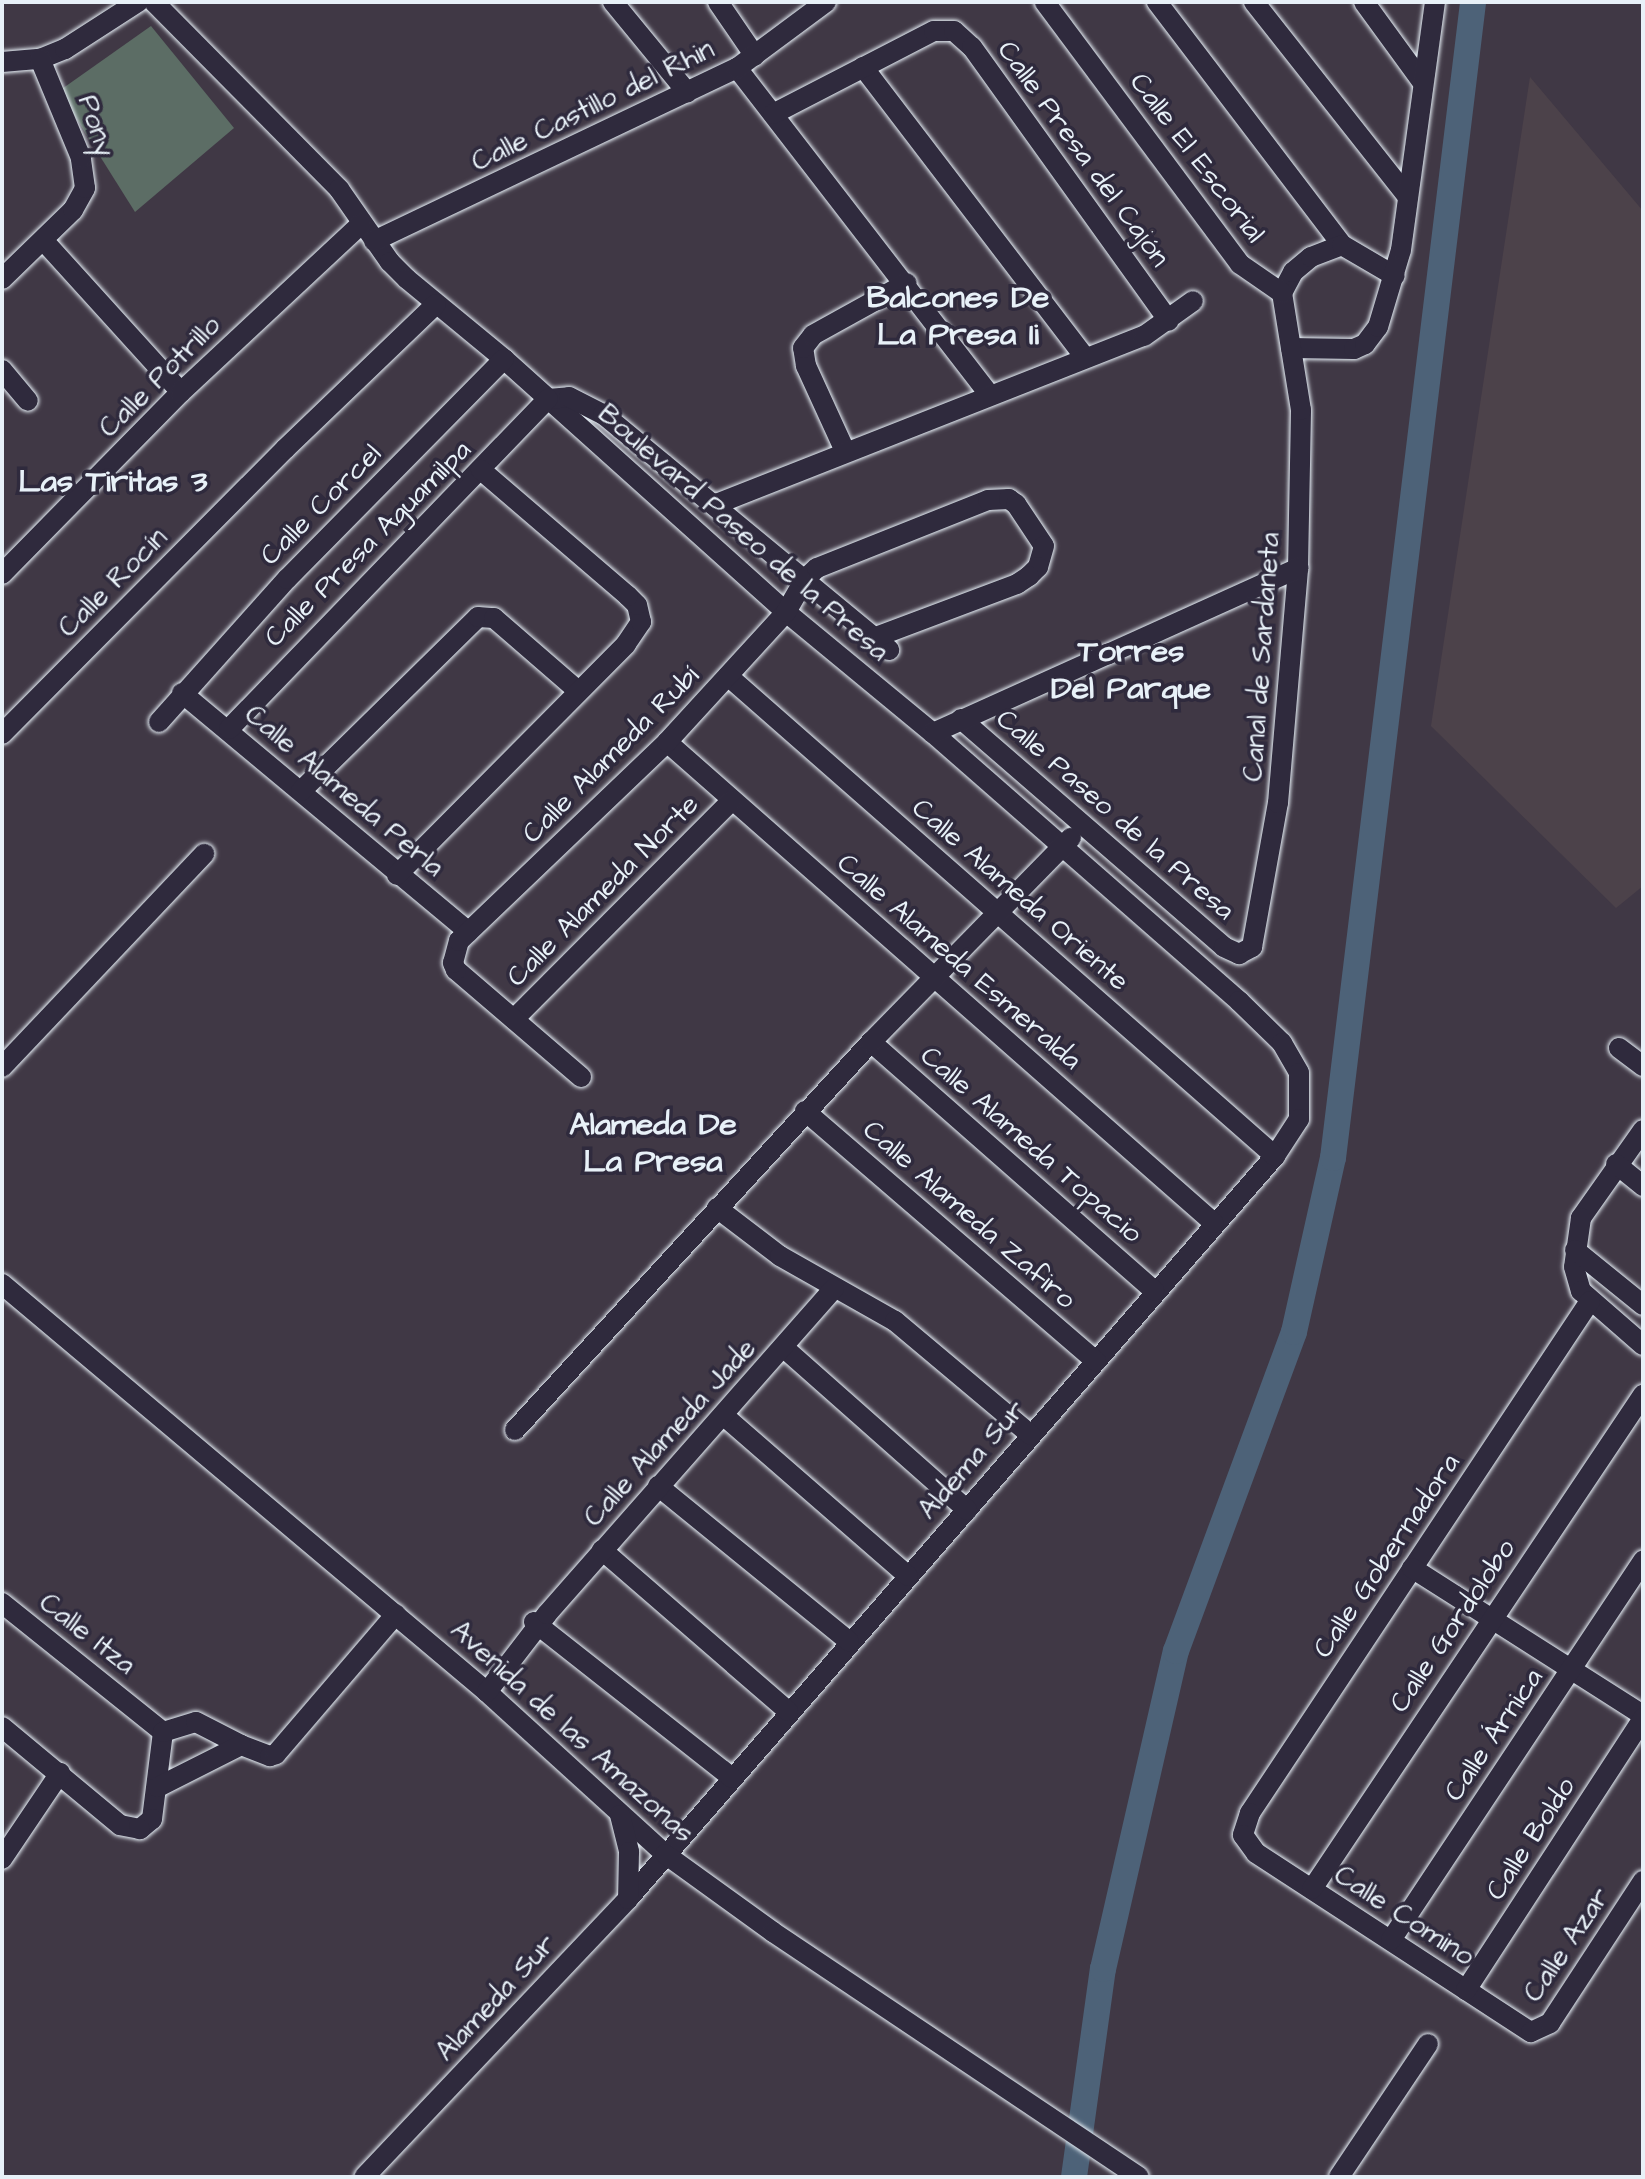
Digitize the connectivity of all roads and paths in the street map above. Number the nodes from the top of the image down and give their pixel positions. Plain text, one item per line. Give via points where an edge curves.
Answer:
1 (138, 2) edge
2 (154, 2) edge
3 (613, 2) edge
4 (718, 2) edge
5 (826, 2) edge
6 (1045, 2) edge
7 (1157, 2) edge
8 (1254, 2) edge
9 (1364, 2) edge
10 (1435, 2) edge
11 (755, 56) junction
12 (40, 59) junction
13 (2, 62) edge
14 (863, 67) junction
15 (737, 68) junction
16 (1423, 83) junction
17 (687, 92) junction
18 (773, 114) junction
19 (1407, 196) junction
20 (361, 224) junction
21 (43, 240) junction
22 (374, 241) junction
23 (1342, 245) junction
24 (1395, 276) junction
25 (2, 279) edge
26 (907, 283) junction
27 (1282, 293) junction
28 (1193, 301) dead end
29 (436, 304) junction
30 (1169, 321) junction
31 (1291, 348) junction
32 (1085, 357) junction
33 (504, 359) junction
34 (2, 370) edge
35 (181, 392) junction
36 (990, 395) junction
37 (548, 399) junction
38 (28, 401) dead end
39 (845, 451) junction
40 (481, 470) junction
41 (714, 505) junction
42 (1298, 568) junction
43 (2, 574) edge
44 (805, 579) junction
45 (786, 612) junction
46 (728, 676) junction
47 (577, 690) junction
48 (182, 693) junction
49 (961, 719) junction
50 (159, 722) dead end
51 (229, 729) junction
52 (933, 733) junction
53 (2, 734) edge
54 (667, 742) junction
55 (301, 791) junction
56 (731, 801) junction
57 (1084, 829) junction
58 (1061, 844) junction
59 (204, 854) dead end
60 (397, 875) junction
61 (997, 913) junction
62 (469, 932) junction
63 (1232, 952) joint
64 (935, 977) junction
65 (514, 1019) junction
66 (871, 1042) junction
67 (1619, 1048) dead end
68 (1643, 1066) edge
69 (2, 1067) edge
70 (581, 1077) dead end
71 (1301, 1093) joint
72 (805, 1111) junction
73 (1643, 1130) edge
74 (1275, 1156) junction
75 (1616, 1164) junction
76 (1643, 1186) edge
77 (717, 1208) junction
78 (1214, 1223) junction
79 (1575, 1250) junction
80 (2, 1284) edge
81 (834, 1289) junction
82 (1154, 1291) junction
83 (1590, 1301) junction
84 (1643, 1305) edge
85 (1643, 1345) edge
86 (783, 1347) junction
87 (1096, 1361) junction
88 (1643, 1395) edge
89 (723, 1415) junction
90 (515, 1430) dead end
91 (1031, 1435) junction
92 (658, 1486) junction
93 (967, 1510) junction
94 (602, 1550) junction
95 (1643, 1560) edge
96 (1412, 1568) junction
97 (908, 1576) junction
98 (2, 1603) edge
99 (396, 1614) junction
100 (1491, 1619) junction
101 (540, 1621) junction
102 (849, 1641) junction
103 (1571, 1669) junction
104 (482, 1688) junction
105 (788, 1711) junction
106 (1643, 1716) edge
107 (2, 1727) edge
108 (163, 1732) junction
109 (241, 1745) junction
110 (60, 1773) junction
111 (732, 1778) junction
112 (158, 1787) junction
113 (620, 1815) junction
114 (1248, 1845) joint
115 (5, 1847) edge
116 (665, 1854) junction
117 (1643, 1881) edge
118 (1312, 1889) junction
119 (628, 1899) junction
120 (1635, 1909) edge
121 (1391, 1940) junction
122 (1466, 1990) junction
123 (1531, 2032) joint
124 (1428, 2044) dead end
125 (364, 2177) edge
126 (1139, 2177) edge
127 (1339, 2177) edge

1 - 12 street
2 - 20 street, Boulevard Paseo de la Presa via 339,189
3 - 17 street
4 - 11 street
5 - 11 street, Calle Castillo del Rhin
6 - 27 street, Calle El Escorial via 1240,264
7 - 23 street
8 - 19 street
9 - 16 street
10 - 16 street
11 - 15 street, Calle Castillo del Rhin
12 - 13 street
12 - 21 street, Pony via 81,158 85,188 73,210
14 - 18 street, Calle Presa del Cajón
14 - 30 street, Calle Presa del Cajón via 934,31 964,37
14 - 32 street
15 - 17 street, Calle Castillo del Rhin
15 - 18 street
16 - 19 street
17 - 22 street, Calle Castillo del Rhin
18 - 26 street
19 - 24 street
20 - 22 street, Boulevard Paseo de la Presa
20 - 35 street, Calle Potrillo
21 - 25 street, Pony
21 - 35 street
22 - 29 street, Boulevard Paseo de la Presa
23 - 24 street
23 - 27 street via 1311,257 1293,272
24 - 31 street via 1374,334 1354,349
26 - 36 street
26 - 39 street via 813,335 803,348 806,366
27 - 31 street
28 - 30 street
29 - 33 street, Boulevard Paseo de la Presa
29 - 53 street, Calle Rocín
30 - 32 street
31 - 42 street, Canal de Sardaneta via 1301,410
32 - 36 street
33 - 37 street, Boulevard Paseo de la Presa
33 - 48 street, Calle Corcel
34 - 38 street
35 - 43 street, Calle Potrillo
36 - 39 street
37 - 40 street, Calle Presa Aguamilpa
37 - 41 street via 569,397 594,408
37 - 45 street, Boulevard Paseo de la Presa
39 - 41 street
40 - 47 street via 637,605 641,614 637,631
40 - 51 street, Calle Presa Aguamilpa
41 - 44 street
42 - 49 street
42 - 63 street, Canal de Sardaneta via 1272,848 1256,940 1246,952
44 - 44 street via 881,644 1017,584 1038,567 1044,546 1016,504 988,500 836,558
44 - 45 street, Calle Alameda Rubí
45 - 46 street, Calle Alameda Rubí
45 - 52 street, Boulevard Paseo de la Presa
46 - 54 street, Calle Alameda Rubí
46 - 61 street, Calle Alameda Oriente
47 - 55 street via 494,618 478,617
47 - 60 street
48 - 50 street, Calle Corcel
48 - 51 street, Calle Alameda Perla
49 - 52 street
49 - 57 street, Calle Paseo de la Presa
51 - 55 street, Calle Alameda Perla
52 - 58 street, Boulevard Paseo de la Presa
54 - 56 street, Calle Alameda Esmeralda
54 - 62 street, Calle Alameda Rubí
55 - 60 street, Calle Alameda Perla
56 - 64 street, Calle Alameda Esmeralda
56 - 65 street, Calle Alameda Norte
57 - 58 street
57 - 63 street, Calle Paseo de la Presa
58 - 61 street
58 - 71 street, Boulevard Paseo de la Presa via 1262,1021 1295,1062
59 - 69 street
60 - 62 street, Calle Alameda Perla
61 - 64 street
61 - 74 street, Calle Alameda Oriente
62 - 65 street, Calle Alameda Rubí via 459,941 453,963
64 - 66 street
64 - 78 street, Calle Alameda Esmeralda
65 - 70 street
66 - 72 street
66 - 82 street, Calle Alameda Topacio
67 - 68 street
71 - 74 street, Aldema Sur via 1295,1128
72 - 77 street
72 - 87 street, Calle Alameda Zafiro
73 - 75 street
74 - 78 street, Aldema Sur
75 - 76 street
75 - 79 street via 1581,1218
77 - 81 street
77 - 90 street
78 - 82 street, Aldema Sur
79 - 83 street via 1575,1279
79 - 84 street
80 - 99 street, Avenida de las Amazonas
81 - 86 street, Calle Alameda Jade
81 - 91 street via 895,1321
82 - 87 street, Aldema Sur
83 - 85 street
83 - 96 street, Calle Gobernadora
86 - 89 street, Calle Alameda Jade
86 - 93 street
87 - 91 street, Aldema Sur
88 - 100 street, Calle Gordolobo
89 - 92 street, Calle Alameda Jade
89 - 97 street
91 - 93 street, Aldema Sur
92 - 94 street, Calle Alameda Jade
92 - 102 street
93 - 97 street, Aldema Sur
94 - 101 street, Calle Alameda Jade
94 - 105 street
95 - 103 street, Calle Árnica
96 - 100 street
96 - 114 street, Calle Gobernadora via 1250,1813 1243,1835
97 - 102 street, Aldema Sur
98 - 108 street, Calle Itza
99 - 104 street, Avenida de las Amazonas
99 - 109 street via 281,1749 270,1756
100 - 103 street
100 - 118 street, Calle Gordolobo
101 - 104 street, Calle Alameda Jade
101 - 111 street
102 - 105 street, Aldema Sur
103 - 106 street
103 - 121 street, Calle Árnica
104 - 113 street, Avenida de las Amazonas
105 - 111 street, Aldema Sur
106 - 122 street, Calle Boldo
107 - 110 street
108 - 109 street via 196,1722
108 - 112 street
109 - 112 street
110 - 112 street via 132,1830 152,1819
110 - 115 street
111 - 116 street, Aldema Sur
113 - 116 street, Avenida de las Amazonas
113 - 119 street via 629,1852
114 - 118 street, Calle Comino
116 - 119 street, Alameda Sur
116 - 126 street, Avenida de las Amazonas
117 - 120 street, Calle Azar
118 - 121 street, Calle Comino
119 - 125 street, Alameda Sur
120 - 123 street, Calle Azar via 1550,2023
121 - 122 street, Calle Comino
122 - 123 street, Calle Comino
124 - 127 street

